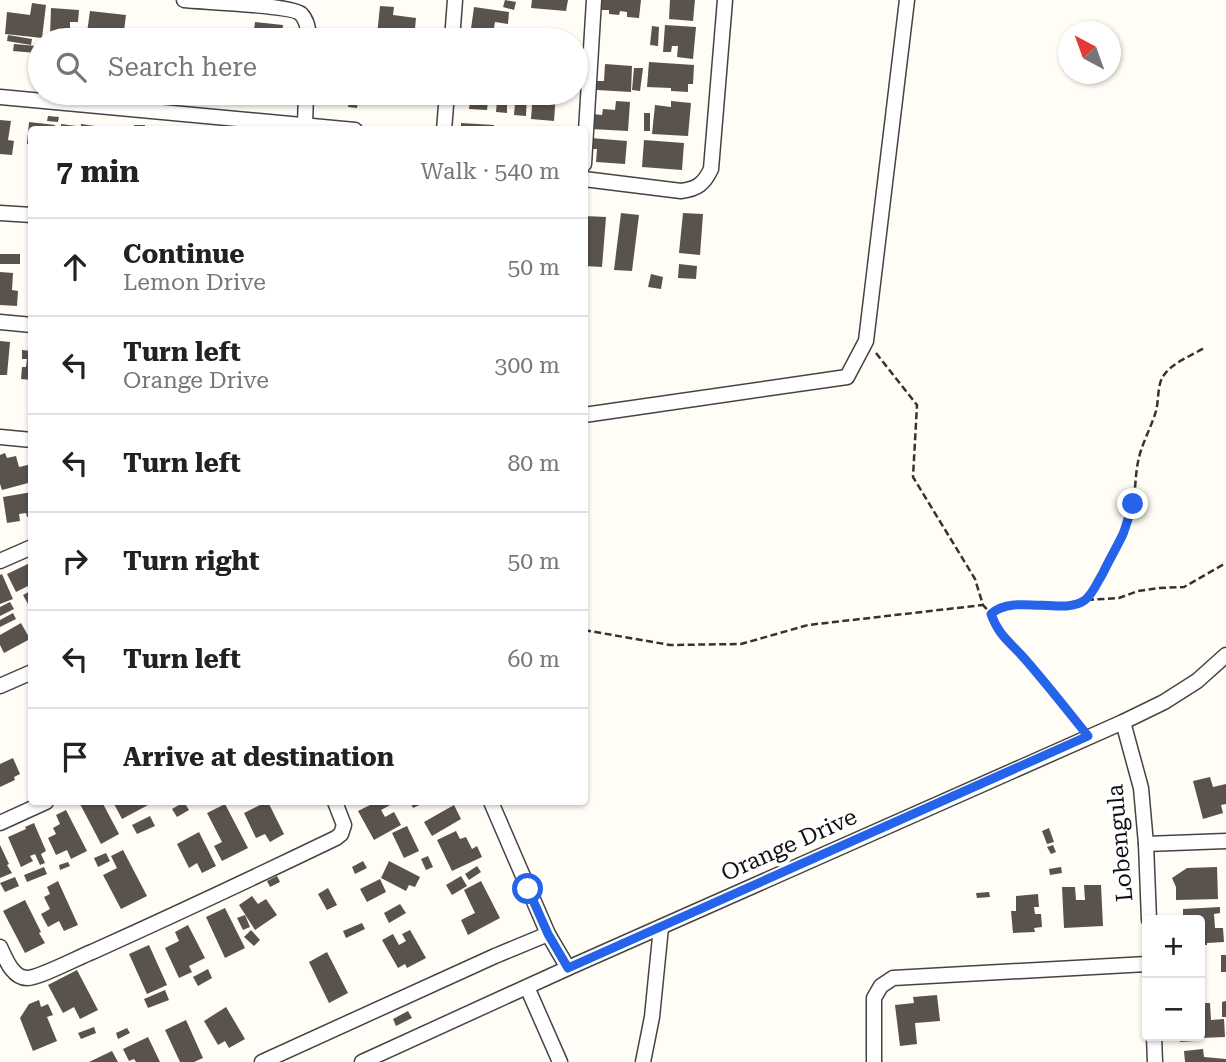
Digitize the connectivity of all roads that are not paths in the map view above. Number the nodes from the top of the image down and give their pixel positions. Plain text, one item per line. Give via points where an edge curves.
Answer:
1 (184, 0) edge
2 (455, 0) edge
3 (594, 0) edge
4 (724, 0) edge
5 (907, 0) edge
6 (308, 28) edge
7 (453, 28) edge
8 (0, 97) edge
9 (588, 98) edge
10 (28, 100) edge
11 (87, 105) edge
12 (306, 105) edge
13 (446, 105) edge
14 (588, 105) edge
15 (305, 125) junction
16 (315, 126) edge
17 (444, 126) edge
18 (586, 126) edge
19 (588, 179) edge
20 (0, 213) edge
21 (28, 215) edge
22 (0, 322) edge
23 (28, 325) edge
24 (588, 414) edge
25 (0, 437) edge
26 (28, 440) edge
27 (28, 549) edge
28 (0, 561) edge
29 (1226, 655) edge
30 (28, 674) edge
31 (0, 686) edge
32 (1123, 722) junction
33 (39, 805) edge
34 (336, 805) edge
35 (492, 805) edge
36 (0, 823) edge
37 (1226, 841) edge
38 (1146, 844) junction
39 (1149, 915) edge
40 (661, 927) junction
41 (548, 934) junction
42 (0, 947) edge
43 (1142, 964) edge
44 (568, 968) junction
45 (527, 987) junction
46 (1154, 1041) edge
47 (262, 1062) edge
48 (362, 1062) edge
49 (560, 1062) edge
50 (643, 1062) edge
51 (874, 1062) edge
52 (1155, 1062) edge

1 - 6 street via 279,7 301,14
2 - 7 street
3 - 9 street
4 - 19 street via 711,169 706,180 681,191
5 - 24 street via 866,341 847,377
8 - 10 street
11 - 15 street
12 - 15 street
13 - 17 street
14 - 18 street
15 - 16 street
20 - 21 street
22 - 23 street
25 - 26 street
27 - 28 street
29 - 32 street, Orange Drive via 1197,681
30 - 31 street
32 - 38 street, Lobengula via 1141,788
32 - 40 street, Orange Drive
33 - 36 street
34 - 42 street via 344,825 336,838 57,967 27,978 8,964
35 - 41 street
37 - 38 street
38 - 39 street, Lobengula
40 - 44 street, Orange Drive
40 - 50 street
41 - 44 street
41 - 47 street
43 - 51 street via 893,978 874,998
44 - 45 street, Orange Drive
45 - 48 street, Orange Drive
45 - 49 street
46 - 52 street

